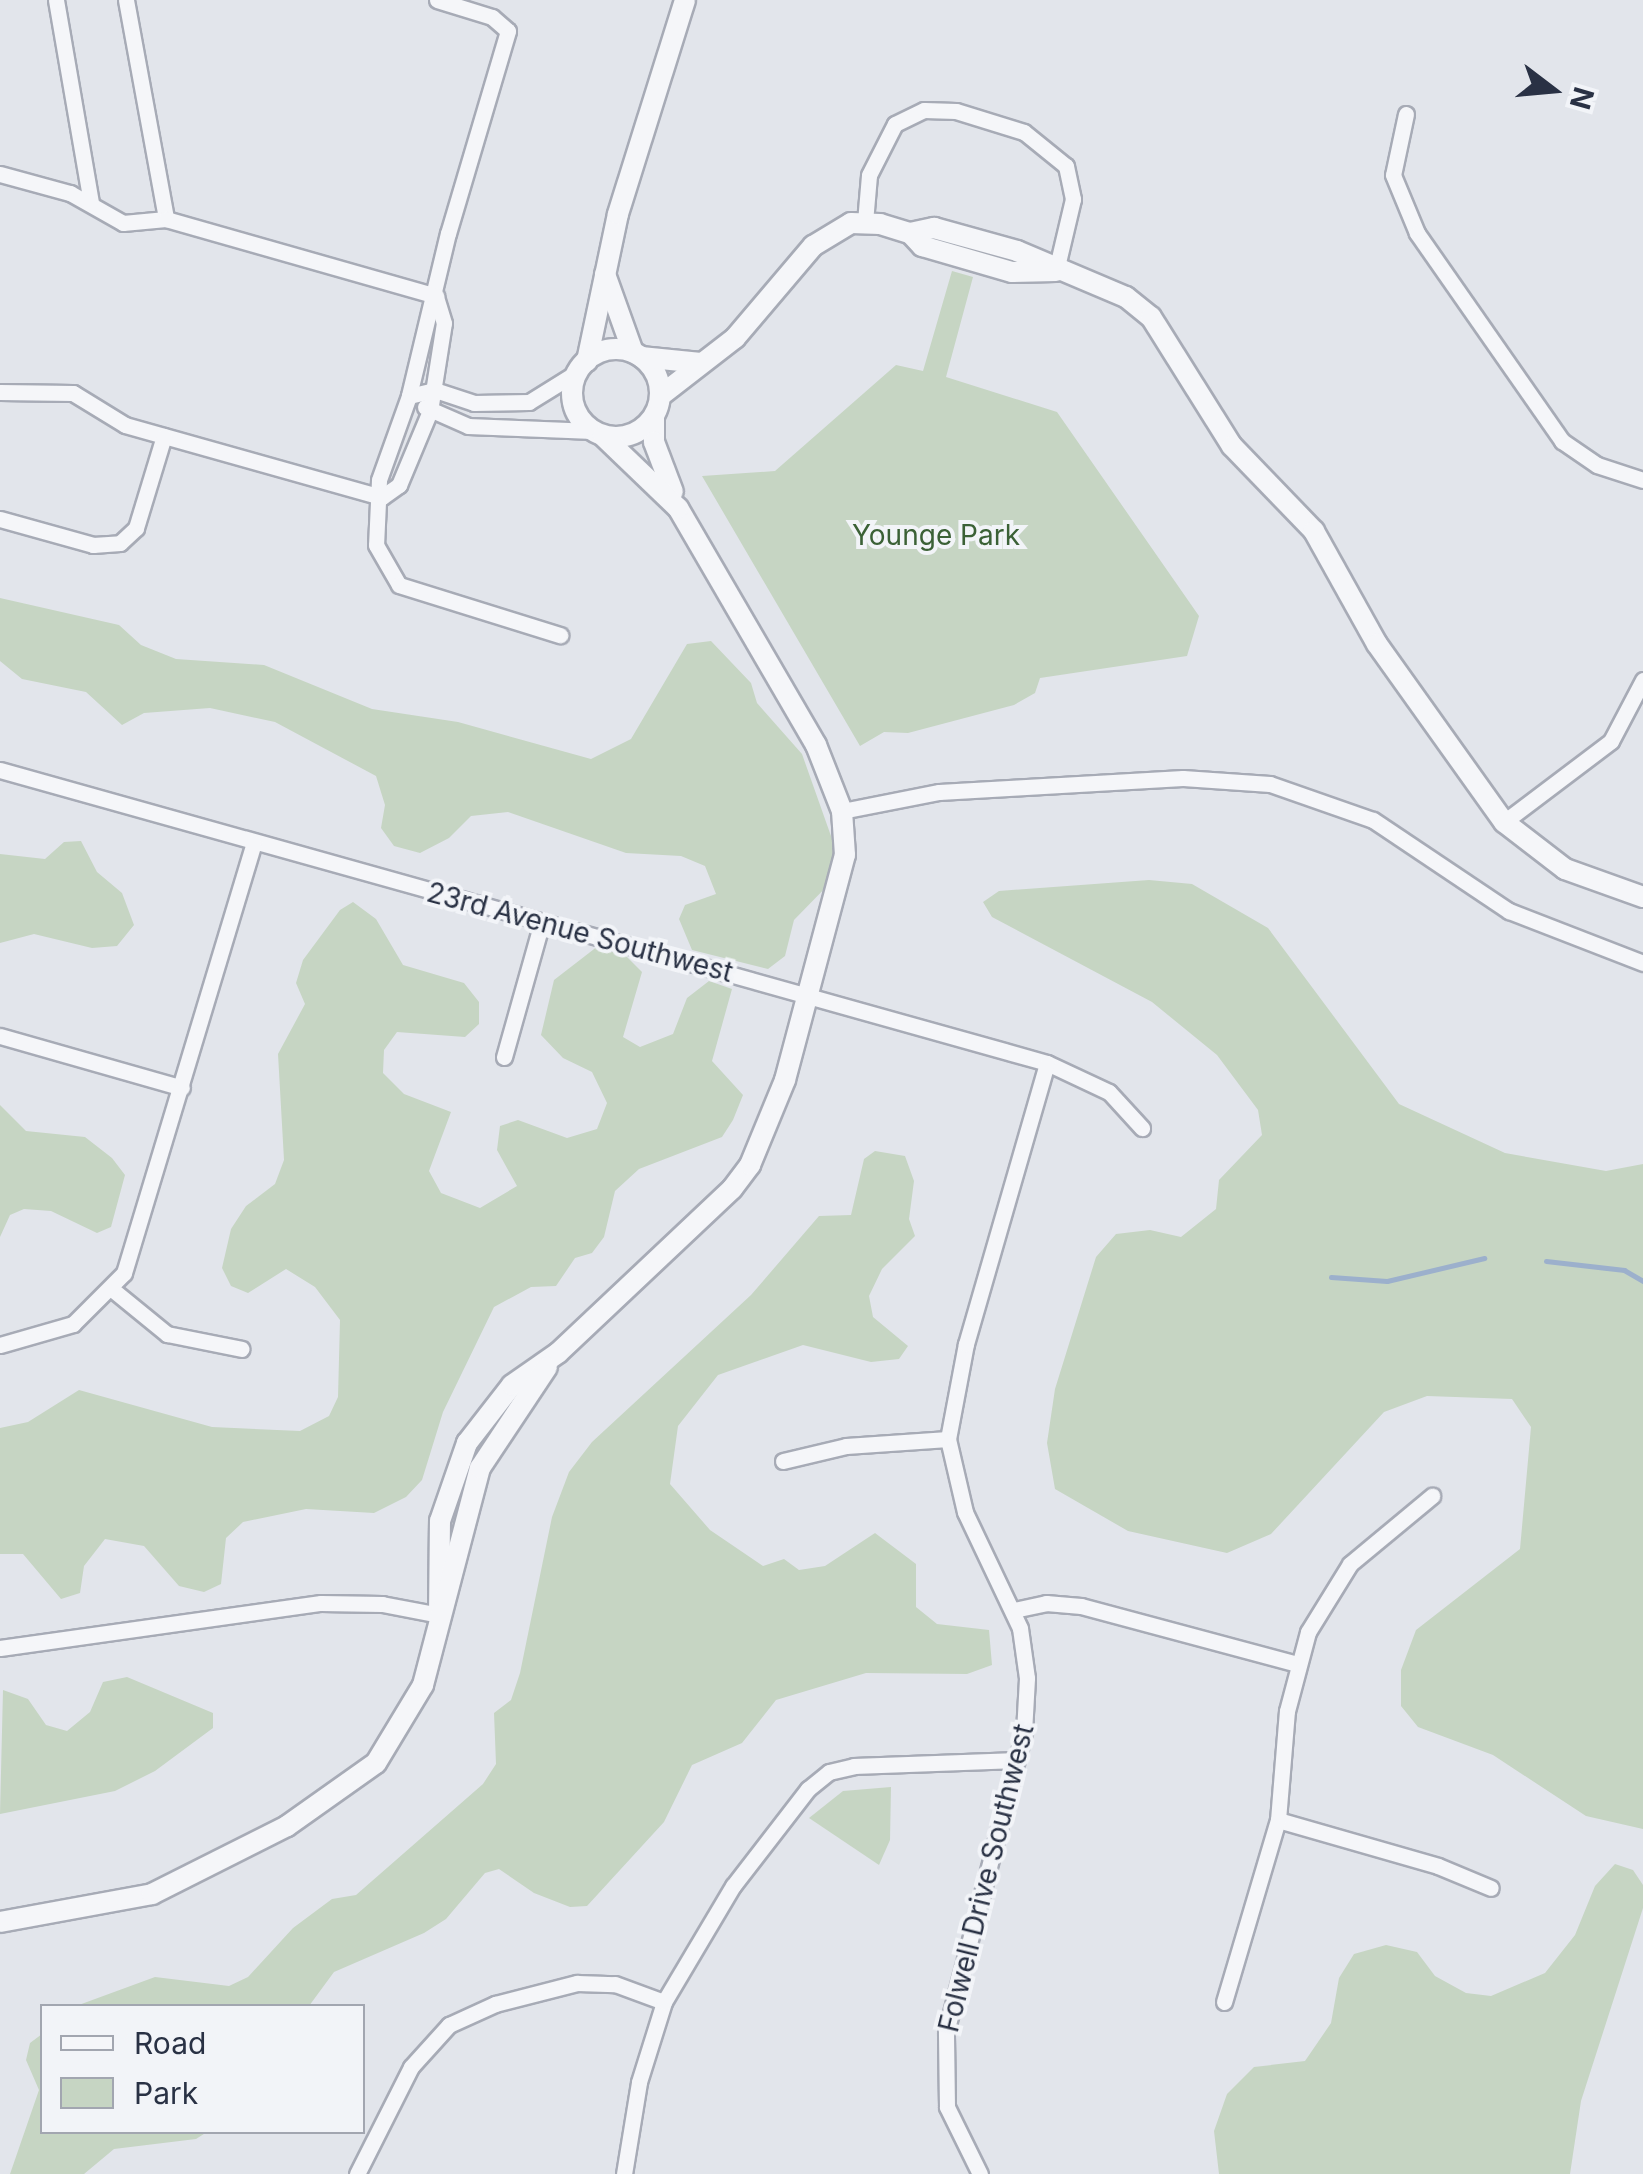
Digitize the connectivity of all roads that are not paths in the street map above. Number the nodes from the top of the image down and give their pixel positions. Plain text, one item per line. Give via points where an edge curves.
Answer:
1 (56, 0) edge
2 (126, 0) edge
3 (437, 0) edge
4 (685, 0) edge
5 (1406, 114) dead end
6 (0, 174) edge
7 (91, 203) junction
8 (166, 219) junction
9 (865, 222) junction
10 (1056, 271) junction
11 (604, 272) junction
12 (436, 296) junction
13 (637, 355) junction
14 (701, 362) junction
15 (583, 366) junction
16 (435, 390) junction
17 (0, 392) edge
18 (409, 396) junction
19 (657, 406) junction
20 (430, 411) junction
21 (598, 433) junction
22 (164, 436) junction
23 (1643, 480) edge
24 (382, 497) junction
25 (678, 508) junction
26 (0, 519) edge
27 (560, 636) dead end
28 (1643, 680) edge
29 (0, 770) edge
30 (842, 811) junction
31 (1504, 822) junction
32 (254, 843) junction
33 (1643, 896) edge
34 (542, 922) junction
35 (1643, 964) edge
36 (809, 996) junction
37 (0, 1036) edge
38 (504, 1057) dead end
39 (1047, 1063) junction
40 (182, 1088) junction
41 (1142, 1128) dead end
42 (112, 1290) junction
43 (0, 1346) edge
44 (242, 1350) dead end
45 (948, 1440) junction
46 (783, 1461) dead end
47 (1432, 1496) dead end
48 (1014, 1610) junction
49 (439, 1616) junction
50 (0, 1648) edge
51 (1297, 1664) junction
52 (1017, 1760) junction
53 (1278, 1820) junction
54 (1491, 1888) dead end
55 (0, 1922) edge
56 (664, 2002) junction
57 (1224, 2002) dead end
58 (358, 2174) edge
59 (624, 2174) edge
60 (980, 2174) edge

1 - 7 street
2 - 8 street
3 - 12 street via 492,17 508,31
4 - 11 street
5 - 23 street via 1393,175 1417,234 1562,441 1597,465
6 - 7 street
7 - 8 street via 123,224
8 - 12 street
9 - 10 street via 910,233 934,228 1017,251
9 - 10 street via 869,174 895,124 924,110 956,111 1040,140 1066,166 1074,199
9 - 14 street via 826,234 744,329
10 - 31 street via 1126,298 1161,327 1232,446 1314,531 1377,644
11 - 13 street
11 - 15 street
12 - 16 street via 444,323
12 - 18 street
13 - 14 street
13 - 15 street via 609,350
13 - 19 street via 652,367
14 - 19 street
15 - 16 street via 529,402 474,403
15 - 21 street via 576,410
16 - 18 street
16 - 20 street
17 - 22 street via 73,393 125,425
18 - 20 street
18 - 24 street via 379,480
19 - 21 street via 632,435
19 - 25 street via 654,442
20 - 21 street via 468,426
20 - 24 street via 399,486
21 - 25 street
22 - 24 street
22 - 26 street via 136,528 120,543 94,545
24 - 27 street via 376,546 400,585
25 - 30 street via 816,745
28 - 31 street via 1611,741
29 - 32 street, 23rd Avenue Southwest
30 - 35 street via 939,792 1194,778 1270,784 1373,820 1540,927
30 - 36 street via 844,866
31 - 33 street via 1565,869
32 - 34 street, 23rd Avenue Southwest
32 - 40 street
34 - 36 street, 23rd Avenue Southwest
34 - 38 street
36 - 39 street, 23rd Avenue Southwest
36 - 49 street via 775,1110 750,1165 558,1354 480,1468
37 - 40 street
39 - 41 street, 23rd Avenue Southwest via 1108,1092
39 - 45 street, Folwell Drive Southwest via 968,1334
40 - 42 street via 140,1234
42 - 43 street via 61,1331
42 - 44 street via 168,1334
45 - 46 street via 846,1446
45 - 48 street, Folwell Drive Southwest via 964,1512
47 - 51 street via 1336,1582
48 - 51 street via 1046,1603 1081,1606
48 - 52 street, Folwell Drive Southwest via 1026,1678
49 - 50 street via 382,1604 321,1603
49 - 55 street via 423,1685 405,1725 348,1786 286,1826 152,1894
51 - 53 street
52 - 56 street via 842,1768 818,1779 717,1909
52 - 60 street, Folwell Drive Southwest via 946,2032 947,2108
53 - 54 street
53 - 57 street
56 - 58 street via 614,1984 577,1983 495,2004 449,2025 411,2068
56 - 59 street via 639,2082

